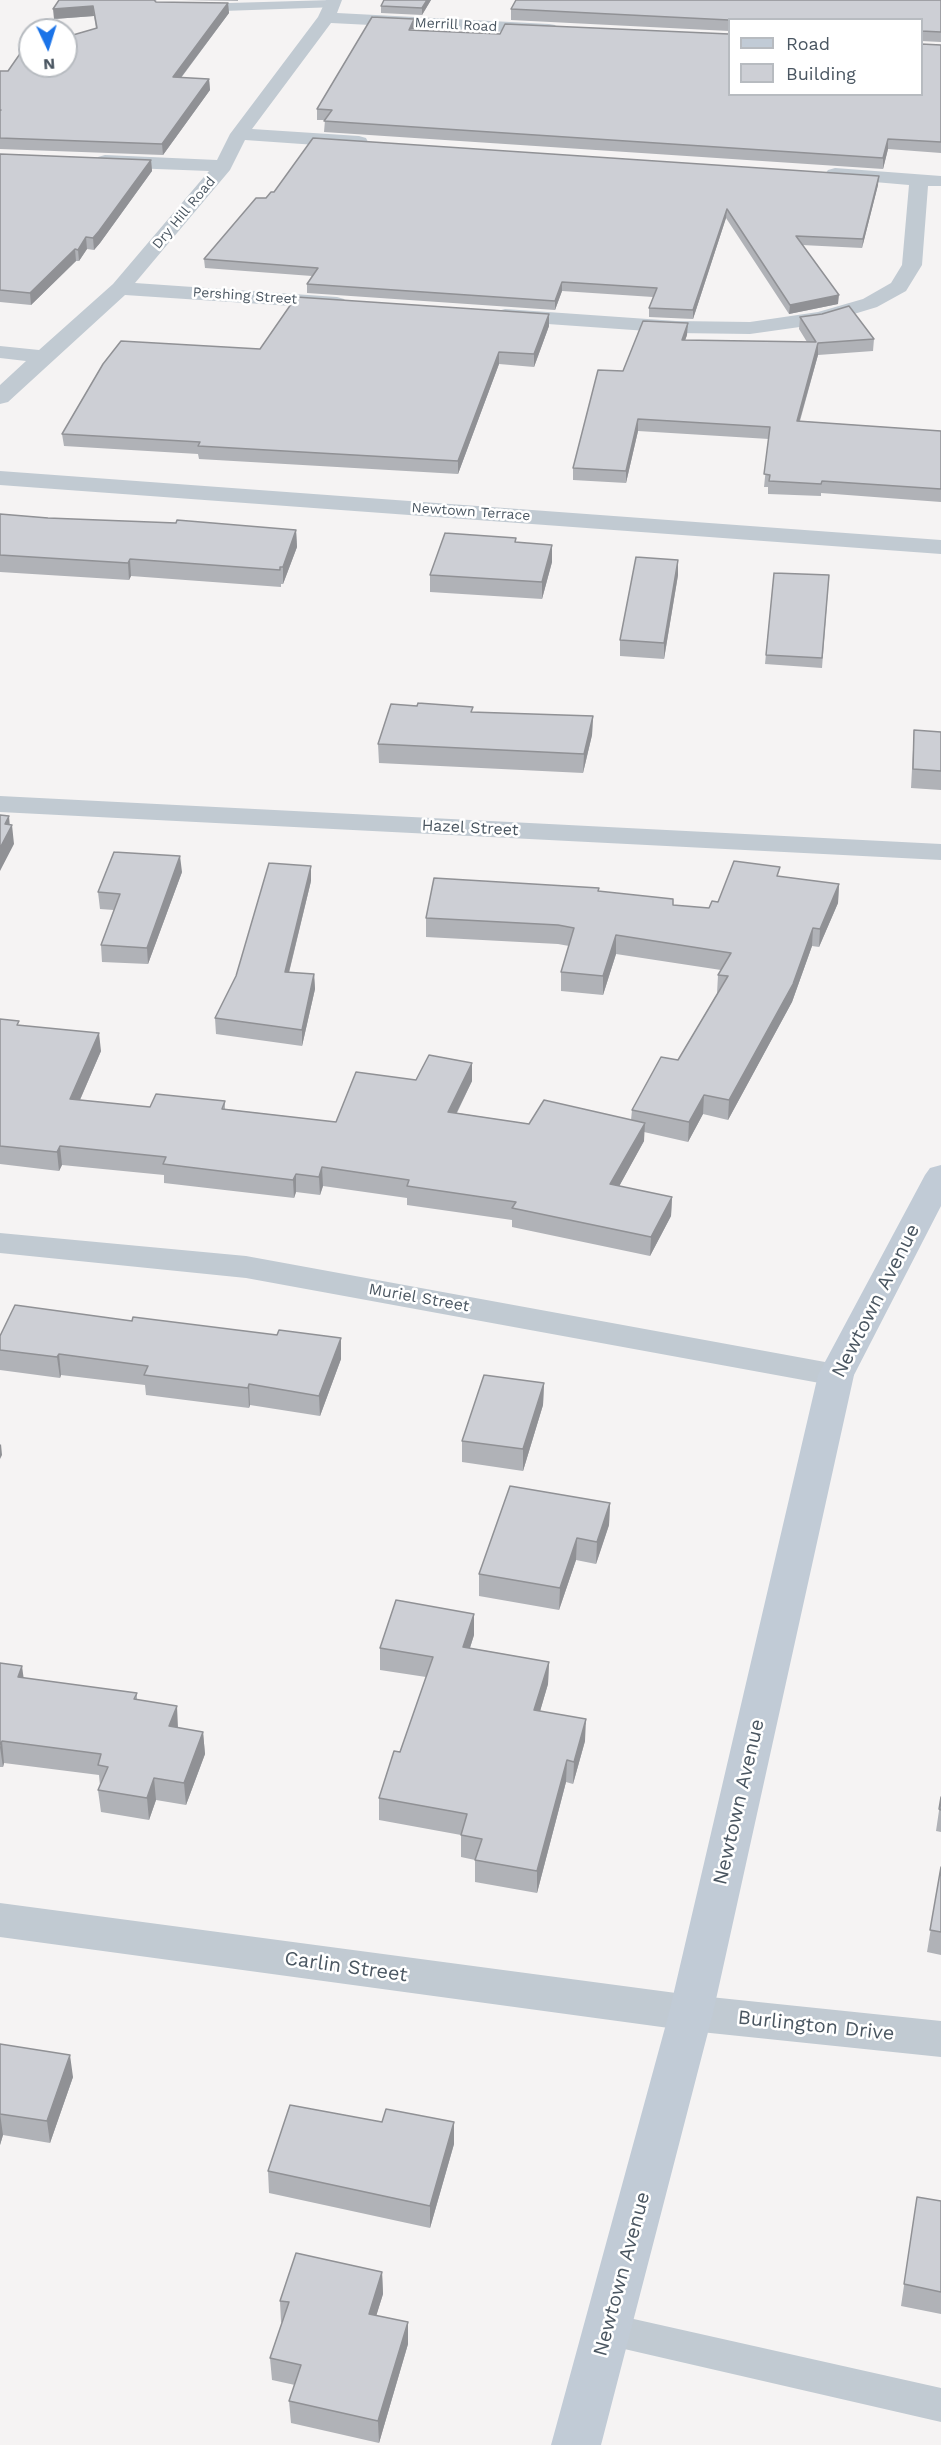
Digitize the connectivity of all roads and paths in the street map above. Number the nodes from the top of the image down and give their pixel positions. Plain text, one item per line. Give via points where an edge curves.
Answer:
1 (178, 8) edge
2 (331, 8) edge
3 (564, 30) edge
4 (239, 134) junction
5 (382, 144) edge
6 (82, 160) edge
7 (224, 166) junction
8 (812, 172) edge
9 (919, 180) junction
10 (941, 181) edge
11 (120, 288) junction
12 (357, 304) edge
13 (487, 313) edge
14 (0, 352) edge
15 (44, 357) junction
16 (0, 398) edge
17 (0, 478) edge
18 (941, 547) edge
19 (0, 804) edge
20 (941, 852) edge
21 (941, 1175) edge
22 (0, 1243) edge
23 (836, 1375) junction
24 (0, 1920) edge
25 (691, 2013) junction
26 (941, 2039) edge
27 (607, 2329) junction
28 (941, 2405) edge
29 (576, 2445) edge

1 - 2 lane
2 - 3 street, Merrill Road
2 - 4 street, Dry Hill Road
4 - 5 street
4 - 7 street, Dry Hill Road
6 - 7 street
7 - 11 street, Dry Hill Road
8 - 9 street
9 - 10 street
9 - 13 street via 912,265 899,287 870,303 821,318 750,328 676,327
11 - 12 street, Pershing Street
11 - 15 street, Dry Hill Road
14 - 15 street
15 - 16 street, Dry Hill Road
17 - 18 street, Newtown Terrace
19 - 20 street, Hazel Street
21 - 23 main road, Newtown Avenue
22 - 23 street, Muriel Street via 246,1267
23 - 25 main road, Newtown Avenue
24 - 25 street, Carlin Street
25 - 26 street, Burlington Drive
25 - 27 main road, Newtown Avenue
27 - 28 lane
27 - 29 main road, Newtown Avenue

